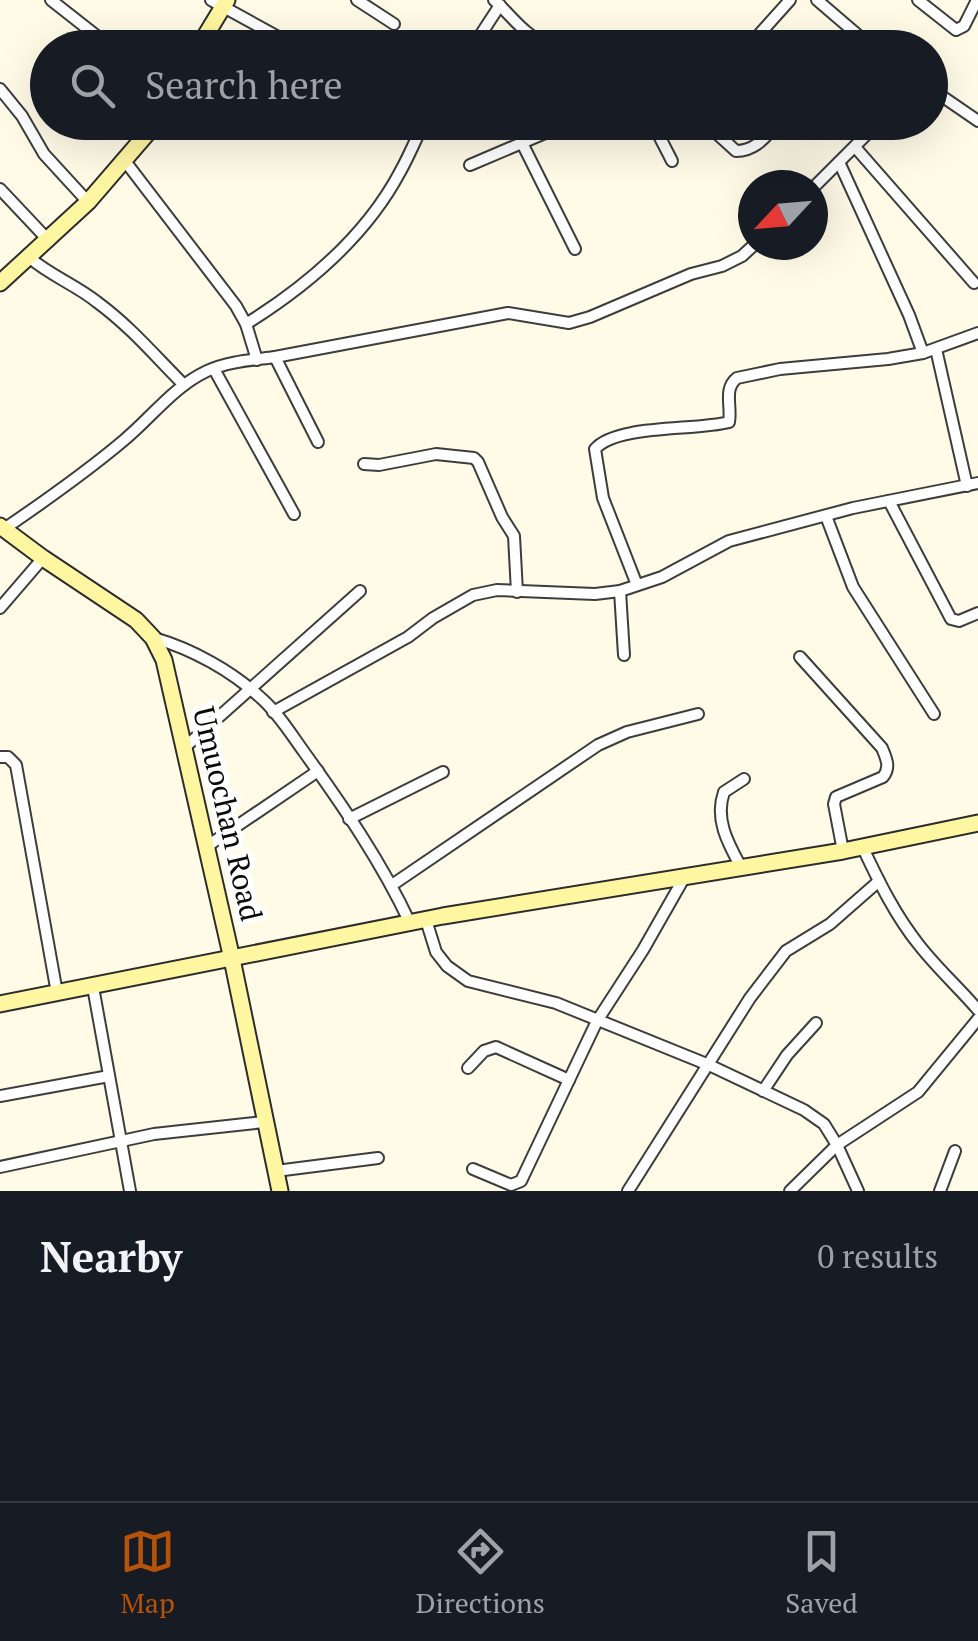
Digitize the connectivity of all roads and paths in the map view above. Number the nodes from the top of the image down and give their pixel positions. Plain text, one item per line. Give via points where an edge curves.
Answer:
1 (51, 0) edge
2 (357, 0) edge
3 (790, 0) edge
4 (817, 0) edge
5 (918, 0) edge
6 (978, 0) edge
7 (220, 2) edge
8 (497, 2) edge
9 (394, 24) dead end
10 (89, 30) edge
11 (207, 30) edge
12 (267, 30) edge
13 (482, 30) edge
14 (527, 30) edge
15 (763, 30) edge
16 (852, 30) edge
17 (0, 89) edge
18 (948, 100) edge
19 (978, 121) edge
20 (30, 130) edge
21 (36, 140) edge
22 (142, 140) edge
23 (413, 140) edge
24 (529, 140) edge
25 (661, 140) edge
26 (724, 140) edge
27 (762, 140) edge
28 (861, 140) edge
29 (522, 143) junction
30 (854, 147) junction
31 (125, 161) junction
32 (672, 161) dead end
33 (839, 162) junction
34 (470, 165) dead end
35 (828, 173) edge
36 (0, 190) edge
37 (88, 202) junction
38 (48, 240) junction
39 (575, 249) dead end
40 (30, 258) junction
41 (738, 258) edge
42 (974, 283) dead end
43 (0, 284) edge
44 (246, 324) junction
45 (978, 333) edge
46 (929, 351) junction
47 (275, 357) junction
48 (257, 360) junction
49 (214, 369) junction
50 (184, 386) junction
51 (318, 442) dead end
52 (364, 464) dead end
53 (973, 484) edge
54 (888, 502) junction
55 (294, 514) dead end
56 (826, 516) junction
57 (2, 527) edge
58 (43, 558) junction
59 (637, 585) junction
60 (620, 591) junction
61 (360, 592) dead end
62 (517, 592) junction
63 (0, 608) edge
64 (978, 613) edge
65 (153, 638) junction
66 (624, 656) dead end
67 (800, 657) dead end
68 (250, 690) junction
69 (273, 712) junction
70 (698, 714) dead end
71 (934, 714) dead end
72 (184, 748) junction
73 (0, 757) edge
74 (318, 771) junction
75 (443, 772) dead end
76 (744, 779) dead end
77 (349, 819) junction
78 (978, 824) edge
79 (206, 847) junction
80 (862, 848) junction
81 (843, 851) junction
82 (742, 869) junction
83 (684, 878) junction
84 (878, 881) junction
85 (392, 885) junction
86 (418, 921) junction
87 (232, 959) junction
88 (93, 987) junction
89 (58, 993) junction
90 (0, 1004) edge
91 (978, 1010) edge
92 (978, 1019) edge
93 (596, 1021) junction
94 (816, 1023) dead end
95 (709, 1065) junction
96 (468, 1068) dead end
97 (109, 1076) junction
98 (570, 1080) junction
99 (763, 1091) junction
100 (0, 1096) edge
101 (264, 1122) junction
102 (121, 1141) junction
103 (837, 1145) junction
104 (955, 1152) dead end
105 (378, 1158) dead end
106 (0, 1167) edge
107 (473, 1169) dead end
108 (276, 1171) junction
109 (130, 1191) edge
110 (280, 1191) edge
111 (628, 1191) edge
112 (790, 1191) edge
113 (858, 1191) edge
114 (940, 1191) edge

1 - 10 street
2 - 9 street
3 - 15 street
4 - 16 street
5 - 6 street via 956,30
7 - 11 street
7 - 12 street
8 - 13 street
8 - 14 street
17 - 20 street
18 - 19 street
21 - 37 street
22 - 31 street
23 - 44 street via 400,173 359,232
24 - 29 street
25 - 32 street
26 - 27 street via 744,151
28 - 30 street
29 - 34 street
29 - 39 street
30 - 33 street
30 - 42 street
31 - 37 street
31 - 44 street
33 - 35 street
33 - 46 street
36 - 38 street
37 - 38 street
38 - 40 street
40 - 43 street
40 - 50 street via 98,302
41 - 47 street via 568,323 508,313
44 - 48 street
45 - 46 street
46 - 53 street
46 - 59 street via 737,378 728,392 730,422 599,444 602,498
47 - 48 street
47 - 51 street
48 - 49 street
49 - 50 street
49 - 55 street
50 - 57 street via 99,460
52 - 62 street via 436,454 478,462 514,536
53 - 54 street
54 - 56 street
54 - 64 street via 951,619
56 - 59 street via 729,540
56 - 71 street via 853,587
57 - 58 street
58 - 63 street
58 - 65 street
59 - 60 street
60 - 62 street
60 - 66 street
61 - 68 street
62 - 69 street via 473,594
65 - 68 street via 190,651
65 - 72 street, Umuochan Road
67 - 81 street via 887,760 882,776 836,797
68 - 69 street
68 - 72 street
69 - 74 street
70 - 85 street via 598,744
72 - 79 street, Umuochan Road
73 - 89 street via 16,765
74 - 77 street
74 - 79 street
75 - 77 street
76 - 82 street via 721,800 723,831
77 - 85 street
78 - 80 street
79 - 87 street, Umuochan Road
80 - 81 street
80 - 84 street
81 - 82 street
82 - 83 street
83 - 86 street
83 - 93 street
84 - 91 street via 922,948
84 - 95 street via 830,924 786,951
85 - 86 street
86 - 87 street
86 - 93 street via 447,966 468,981 556,1003
87 - 88 street
87 - 101 street, Umuochan Road
88 - 89 street
88 - 97 street
89 - 90 street
92 - 103 street via 918,1092
93 - 95 street
93 - 98 street
94 - 99 street
95 - 99 street
95 - 111 street
96 - 98 street via 496,1047
97 - 100 street
97 - 102 street
98 - 107 street via 521,1181 512,1185
99 - 103 street via 824,1124
101 - 102 street
101 - 108 street, Umuochan Road
102 - 106 street
102 - 109 street
103 - 112 street
103 - 113 street
104 - 114 street
105 - 108 street
108 - 110 street, Umuochan Road

